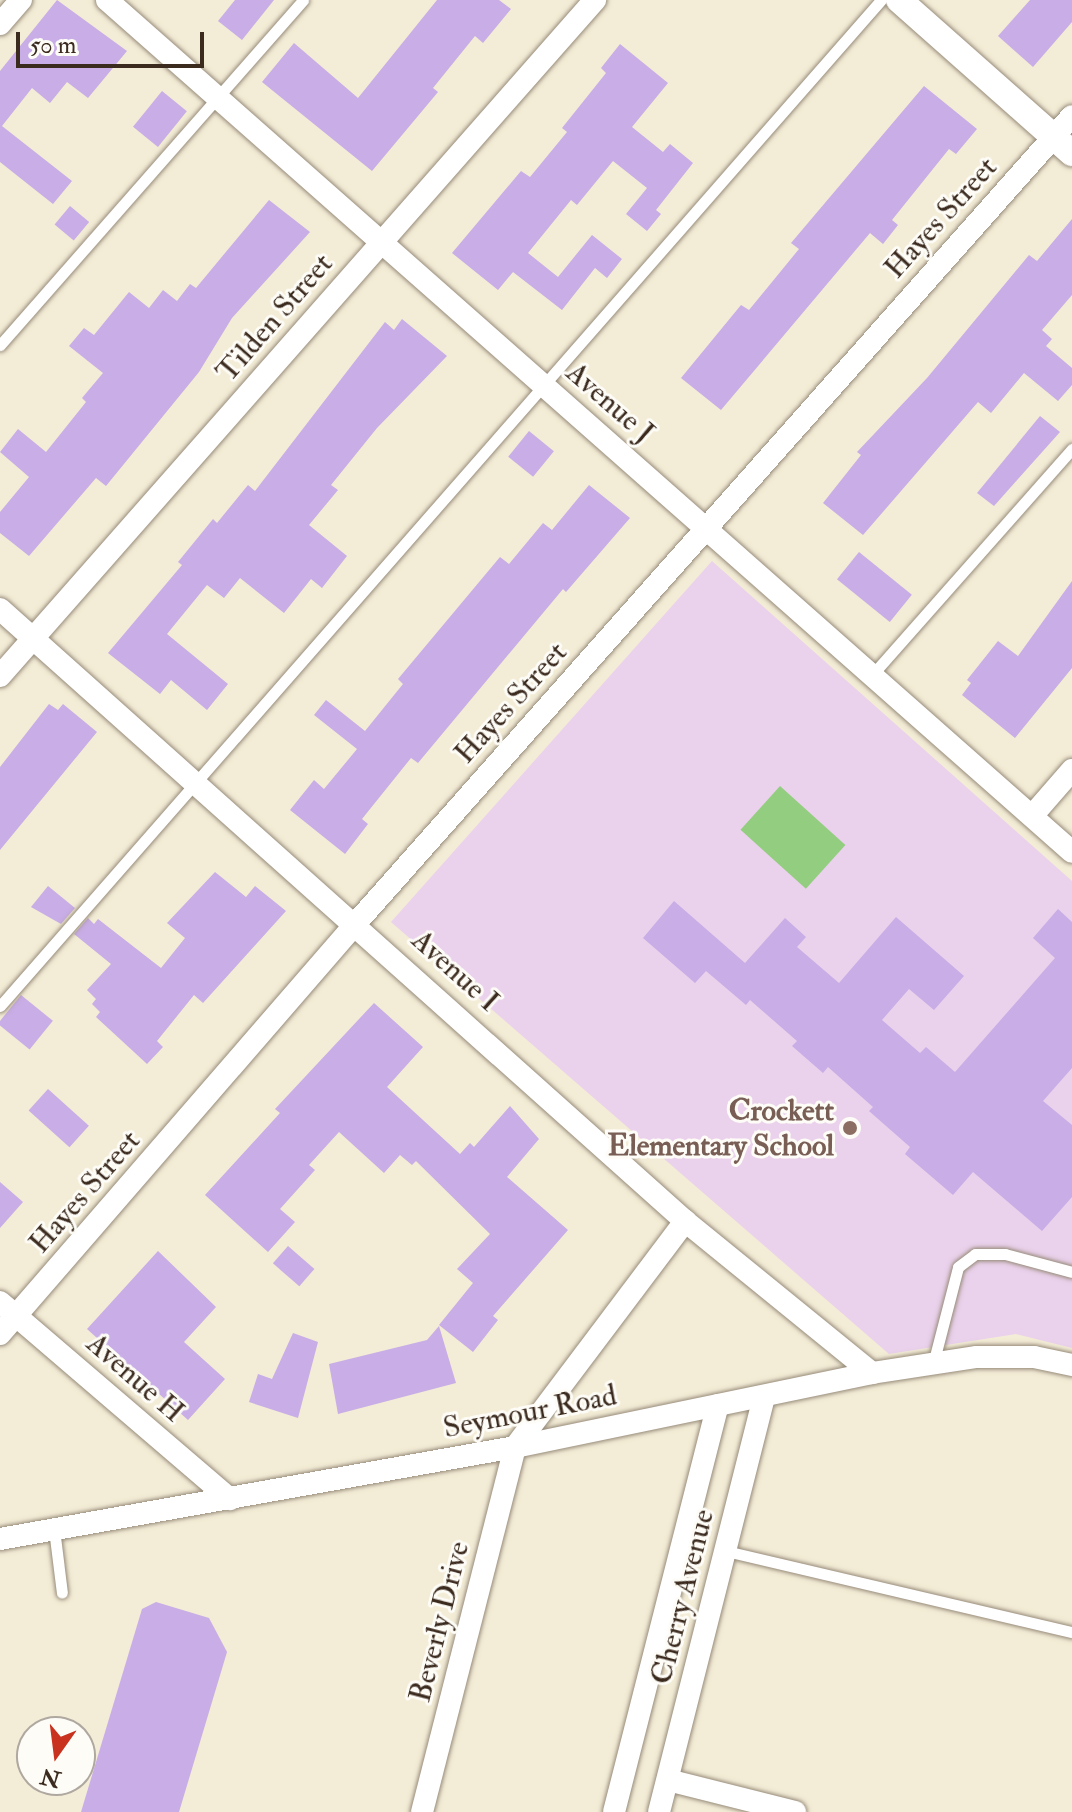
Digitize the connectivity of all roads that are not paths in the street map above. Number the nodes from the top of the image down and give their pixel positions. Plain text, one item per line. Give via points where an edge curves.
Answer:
1 (21, 0) edge
2 (107, 0) edge
3 (303, 0) edge
4 (595, 0) edge
5 (881, 0) edge
6 (899, 0) edge
7 (0, 24) edge
8 (219, 99) junction
9 (1072, 116) edge
10 (1062, 145) edge
11 (382, 242) junction
12 (0, 345) edge
13 (544, 385) junction
14 (1072, 449) edge
15 (707, 528) junction
16 (0, 609) edge
17 (32, 638) junction
18 (872, 675) junction
19 (0, 676) edge
20 (1072, 770) edge
21 (199, 784) junction
22 (1032, 816) junction
23 (1072, 852) edge
24 (357, 922) junction
25 (0, 1006) edge
26 (685, 1221) junction
27 (1072, 1272) edge
28 (8, 1309) edge
29 (0, 1334) edge
30 (933, 1364) junction
31 (1072, 1365) edge
32 (872, 1373) junction
33 (764, 1396) junction
34 (718, 1405) junction
35 (515, 1447) junction
36 (230, 1499) junction
37 (54, 1529) junction
38 (0, 1539) edge
39 (726, 1551) junction
40 (62, 1593) dead end
41 (1072, 1632) edge
42 (668, 1780) junction
43 (422, 1812) edge
44 (614, 1812) edge
45 (659, 1812) edge
46 (795, 1812) edge

1 - 7 street
2 - 8 street, Avenue J
3 - 8 lane
4 - 11 street, Tilden Street
5 - 13 lane
6 - 10 street
8 - 11 street, Avenue J
8 - 12 lane
9 - 10 street, Hayes Street
10 - 15 street, Hayes Street
11 - 13 street, Avenue J
11 - 17 street, Tilden Street
13 - 15 street, Avenue J
13 - 21 lane
14 - 18 lane
15 - 18 street, Avenue J
15 - 24 street, Hayes Street
16 - 17 street, Avenue I
17 - 19 street, Tilden Street
17 - 21 street, Avenue I
18 - 22 street, Avenue J
20 - 22 street
21 - 24 street, Avenue I
21 - 25 lane
22 - 23 street, Avenue J
24 - 26 street, Avenue I
24 - 28 street, Hayes Street
26 - 32 street, Avenue I
26 - 35 street
27 - 30 lane via 1005,1254 975,1254 958,1267
28 - 29 street, Hayes Street
28 - 36 street, Avenue H
30 - 31 street, Seymour Road via 1034,1357
30 - 32 street, Seymour Road
32 - 33 street, Seymour Road
33 - 34 street, Seymour Road
33 - 39 street, Cherry Avenue
34 - 35 street, Seymour Road
34 - 44 street, Cherry Avenue
35 - 36 street, Seymour Road
35 - 43 street, Beverly Drive
36 - 37 street, Seymour Road
37 - 38 street, Seymour Road
37 - 40 lane
39 - 41 lane
39 - 42 street, Cherry Avenue
42 - 45 street, Cherry Avenue
42 - 46 street

